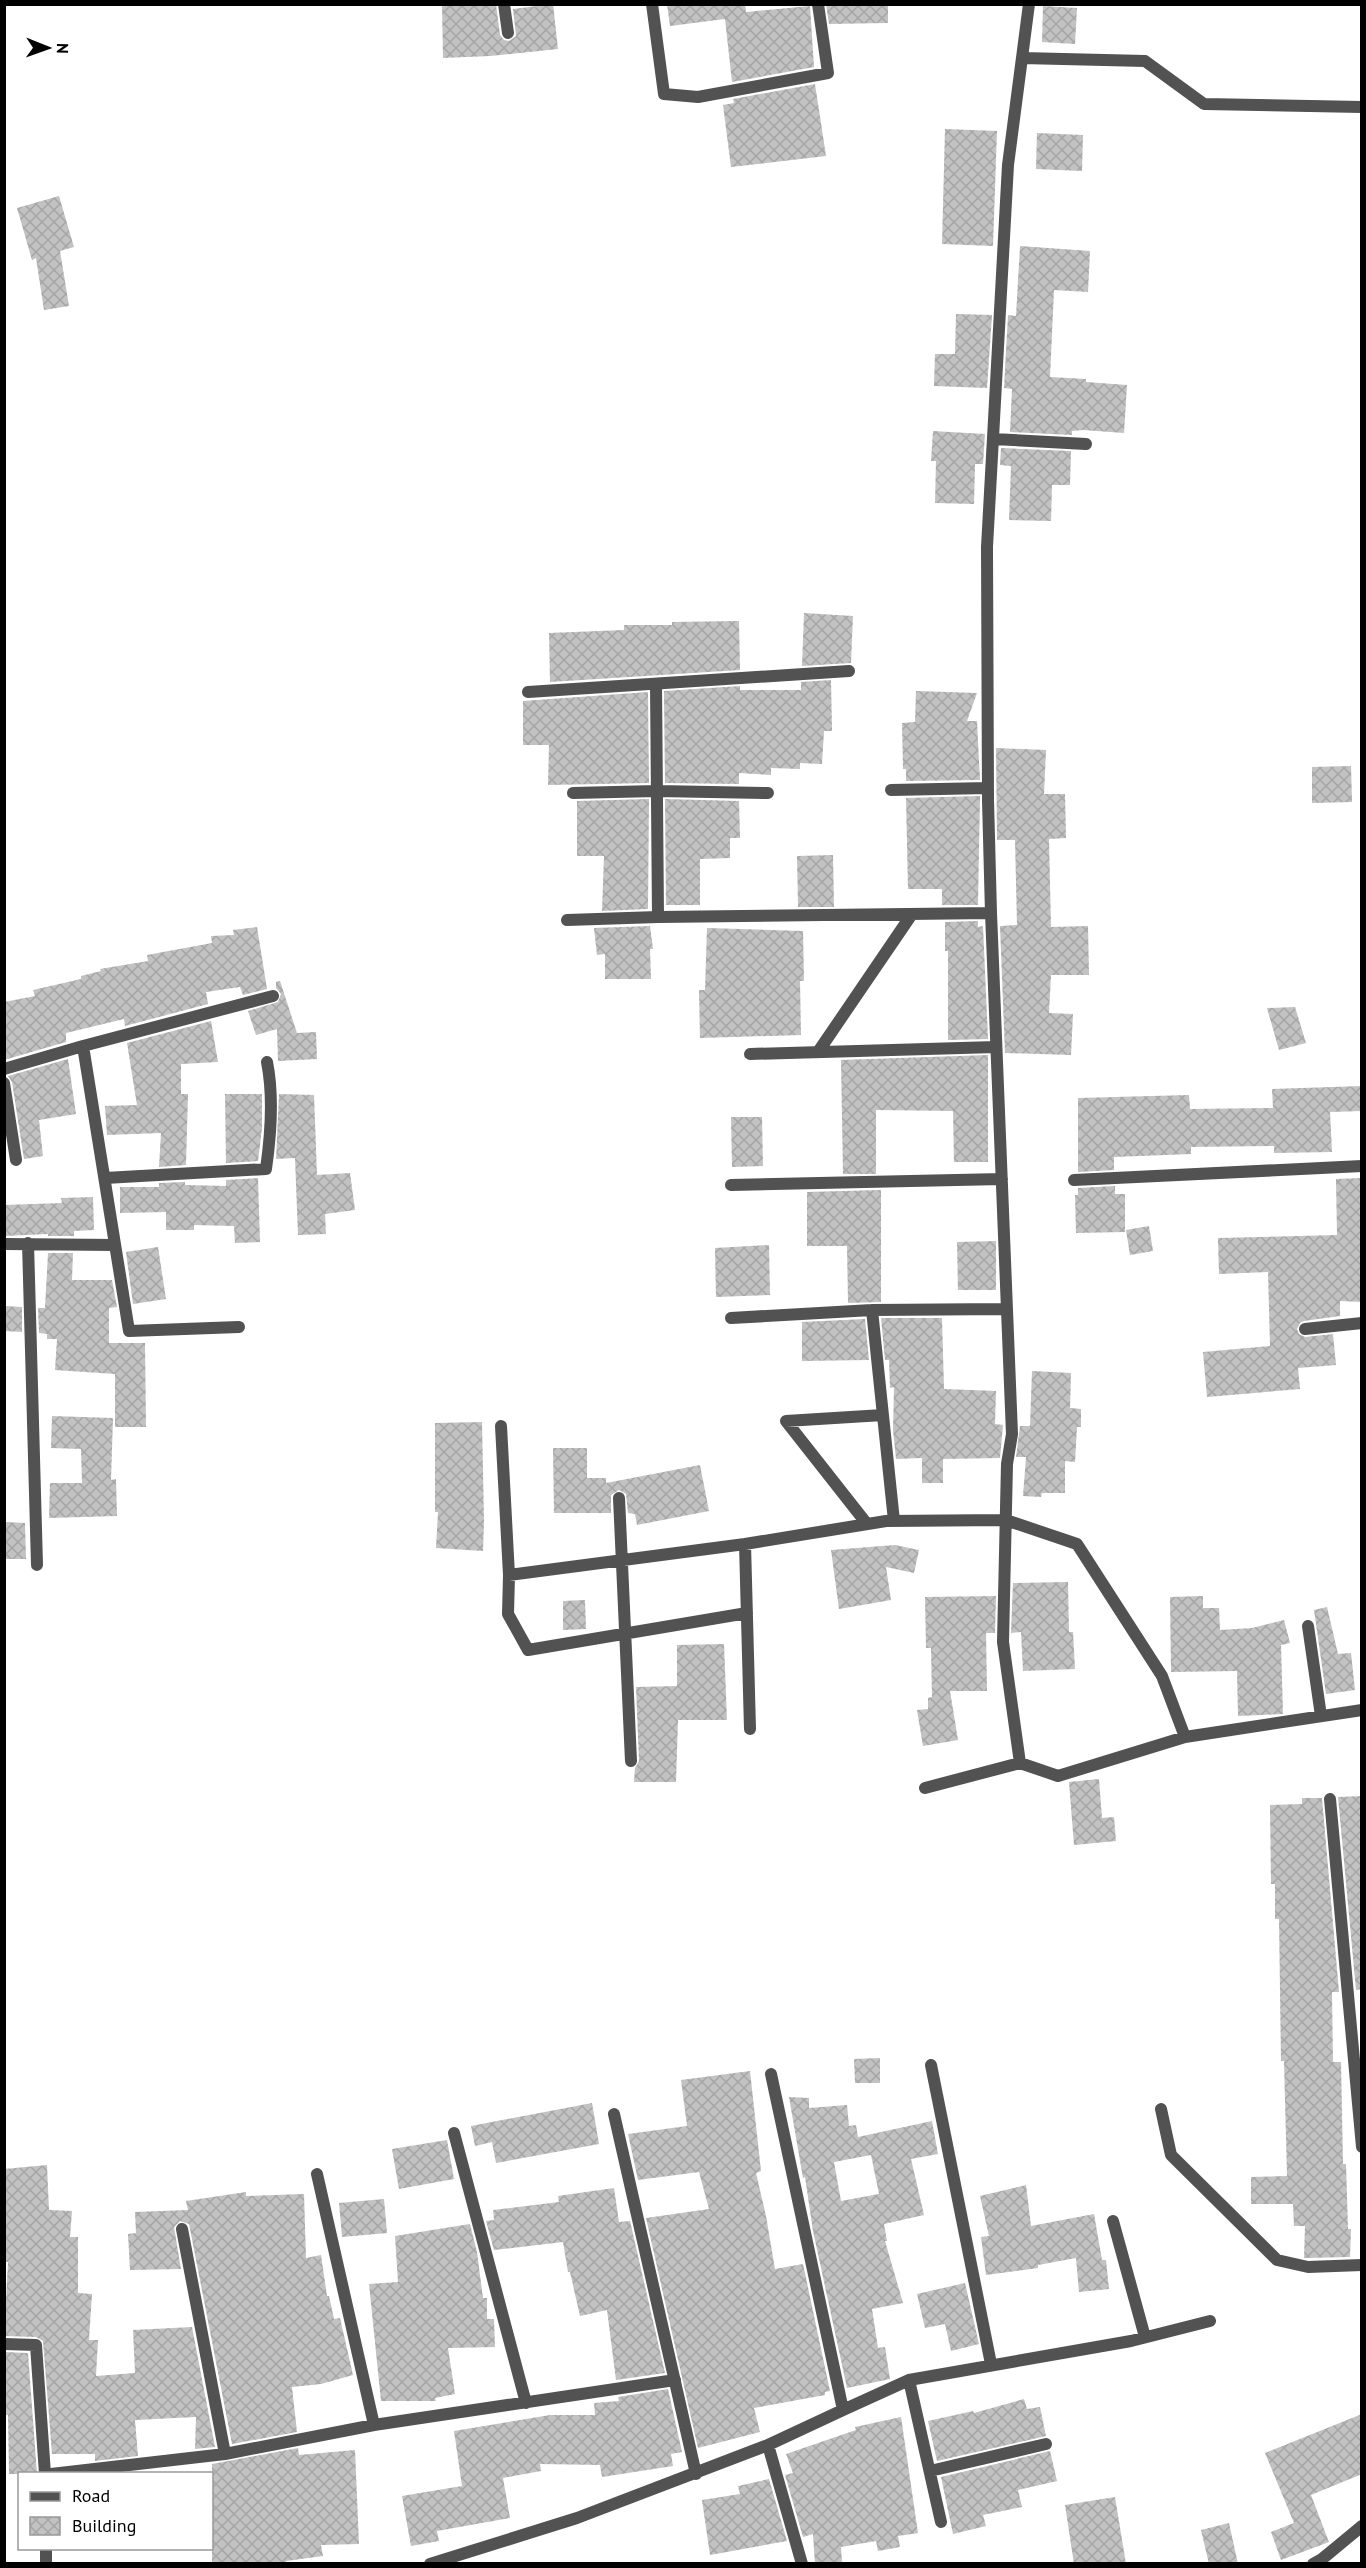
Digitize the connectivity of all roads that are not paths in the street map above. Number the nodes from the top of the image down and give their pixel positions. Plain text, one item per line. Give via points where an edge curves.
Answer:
1 (504, 4) edge
2 (652, 4) edge
3 (818, 4) edge
4 (1029, 4) edge
5 (508, 33) dead end
6 (1022, 58) junction
7 (1362, 107) edge
8 (993, 439) junction
9 (1086, 444) dead end
10 (849, 671) dead end
11 (656, 684) junction
12 (528, 692) dead end
13 (988, 789) junction
14 (891, 790) dead end
15 (657, 791) junction
16 (573, 793) dead end
17 (768, 793) dead end
18 (991, 913) junction
19 (912, 914) junction
20 (658, 917) junction
21 (567, 920) dead end
22 (273, 996) dead end
23 (83, 1046) junction
24 (996, 1047) junction
25 (819, 1052) junction
26 (750, 1054) dead end
27 (267, 1062) dead end
28 (4, 1069) edge
29 (4, 1083) edge
30 (16, 1160) dead end
31 (1362, 1166) edge
32 (105, 1179) junction
33 (1002, 1179) junction
34 (1074, 1180) dead end
35 (731, 1185) dead end
36 (28, 1243) junction
37 (4, 1244) edge
38 (115, 1245) junction
39 (1006, 1309) junction
40 (872, 1310) junction
41 (731, 1318) dead end
42 (1362, 1323) edge
43 (239, 1327) dead end
44 (1305, 1329) dead end
45 (883, 1415) junction
46 (501, 1426) dead end
47 (619, 1498) dead end
48 (1006, 1520) junction
49 (894, 1521) junction
50 (867, 1524) junction
51 (745, 1544) junction
52 (623, 1560) junction
53 (37, 1565) dead end
54 (509, 1575) junction
55 (747, 1613) junction
56 (1308, 1626) dead end
57 (626, 1634) junction
58 (1362, 1710) edge
59 (1322, 1716) junction
60 (750, 1729) dead end
61 (1185, 1737) junction
62 (631, 1761) dead end
63 (1020, 1763) junction
64 (925, 1788) dead end
65 (1330, 1799) dead end
66 (931, 2065) dead end
67 (771, 2074) dead end
68 (1161, 2109) dead end
69 (614, 2114) dead end
70 (454, 2133) dead end
71 (1362, 2147) edge
72 (317, 2174) dead end
73 (1113, 2221) dead end
74 (182, 2229) dead end
75 (1362, 2265) edge
76 (1210, 2321) dead end
77 (1145, 2337) junction
78 (4, 2344) edge
79 (991, 2364) junction
80 (675, 2380) junction
81 (909, 2380) junction
82 (526, 2403) junction
83 (843, 2410) junction
84 (374, 2425) junction
85 (1046, 2444) dead end
86 (768, 2445) junction
87 (225, 2454) junction
88 (930, 2471) junction
89 (45, 2472) edge
90 (68, 2472) edge
91 (696, 2474) junction
92 (941, 2522) dead end
93 (1362, 2526) edge
94 (1319, 2562) edge
95 (430, 2564) edge
96 (802, 2564) edge

1 - 5 street
2 - 3 street via 664,94 698,97 828,74
4 - 6 street
6 - 7 street via 1145,61 1204,104
6 - 8 street via 1008,165
8 - 9 street
8 - 13 street via 987,547
10 - 11 street
11 - 12 street
11 - 15 street
13 - 14 street
13 - 18 street
15 - 16 street
15 - 17 street
15 - 20 street
18 - 19 street
18 - 24 street
19 - 20 street
19 - 25 street
20 - 21 street
22 - 23 street
23 - 28 street
23 - 32 street
24 - 25 street
24 - 33 street
25 - 26 street
27 - 32 street via 271,1133 266,1169
29 - 30 street
31 - 34 street
32 - 38 street
33 - 35 street
33 - 39 street
36 - 37 street
36 - 38 street
36 - 53 street
38 - 43 street via 129,1331
39 - 40 street
39 - 48 street via 1012,1434
40 - 41 street
40 - 45 street
42 - 44 street
45 - 49 street
45 - 50 street via 786,1421
46 - 54 street
47 - 52 street
48 - 49 street
48 - 61 street via 1077,1544 1162,1676
48 - 63 street via 1003,1642
49 - 50 street
50 - 51 street
51 - 52 street
51 - 55 street
52 - 54 street
52 - 57 street
54 - 57 street via 508,1614 528,1650
55 - 57 street
55 - 60 street
56 - 59 street
57 - 62 street
58 - 59 street
59 - 61 street
61 - 63 street via 1058,1776
63 - 64 street
65 - 71 street
66 - 79 street
67 - 83 street
68 - 75 street via 1171,2155 1277,2260 1308,2267
69 - 80 street
70 - 82 street
72 - 84 street
73 - 77 street
74 - 87 street
76 - 77 street
77 - 79 street
78 - 89 street via 36,2345
79 - 81 street
80 - 82 street
80 - 91 street
81 - 83 street
81 - 88 street
82 - 84 street
83 - 86 street
84 - 87 street
85 - 88 street
86 - 91 street
86 - 96 street
87 - 90 street
88 - 92 street
91 - 95 street via 577,2518
93 - 94 street

